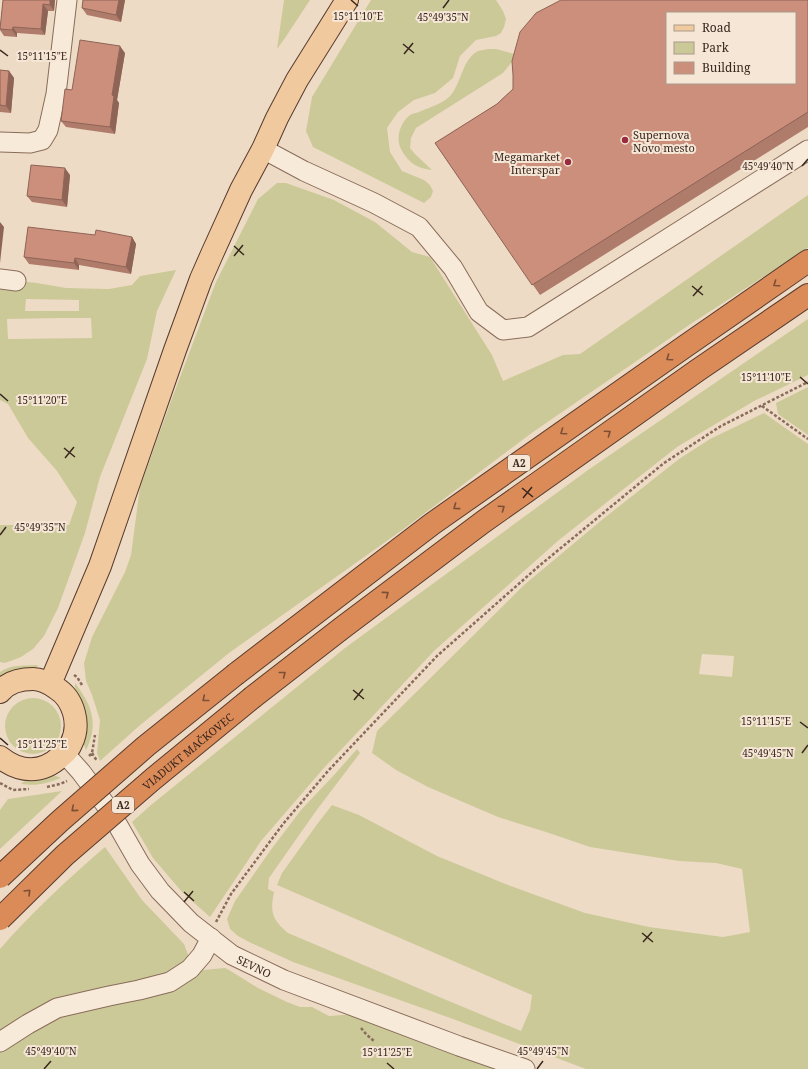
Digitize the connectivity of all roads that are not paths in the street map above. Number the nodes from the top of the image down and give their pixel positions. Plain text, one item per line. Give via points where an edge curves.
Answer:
1 (67, 0) edge
2 (347, 0) edge
3 (0, 142) edge
4 (263, 149) junction
5 (808, 150) edge
6 (808, 261) edge
7 (808, 295) edge
8 (50, 684) junction
9 (0, 692) edge
10 (64, 753) junction
11 (6, 772) edge
12 (0, 877) edge
13 (0, 919) edge
14 (211, 938) junction
15 (0, 1042) edge
16 (525, 1069) edge

1 - 3 street via 56,94 48,130 42,140 30,143
2 - 4 main road via 297,80
4 - 5 street via 419,227 453,268 479,312 503,330 528,328
4 - 8 main road via 241,190 201,278 100,566
6 -> 12 highway, A2, bridge via 432,524 236,674 135,756
13 -> 7 highway, VIADUKT MAČKOVEC / A2, bridge via 65,855 153,779 342,628 483,522
8 - 9 main road via 38,679 26,679 13,682
8 - 10 main road via 62,691 76,716 76,731
10 - 11 main road via 54,763 44,767
10 - 14 street, SEVNO via 108,808 140,864 160,891 191,923
14 - 15 street via 202,955 190,969 170,982 57,1008
14 - 16 street, SEVNO via 232,955 284,980

